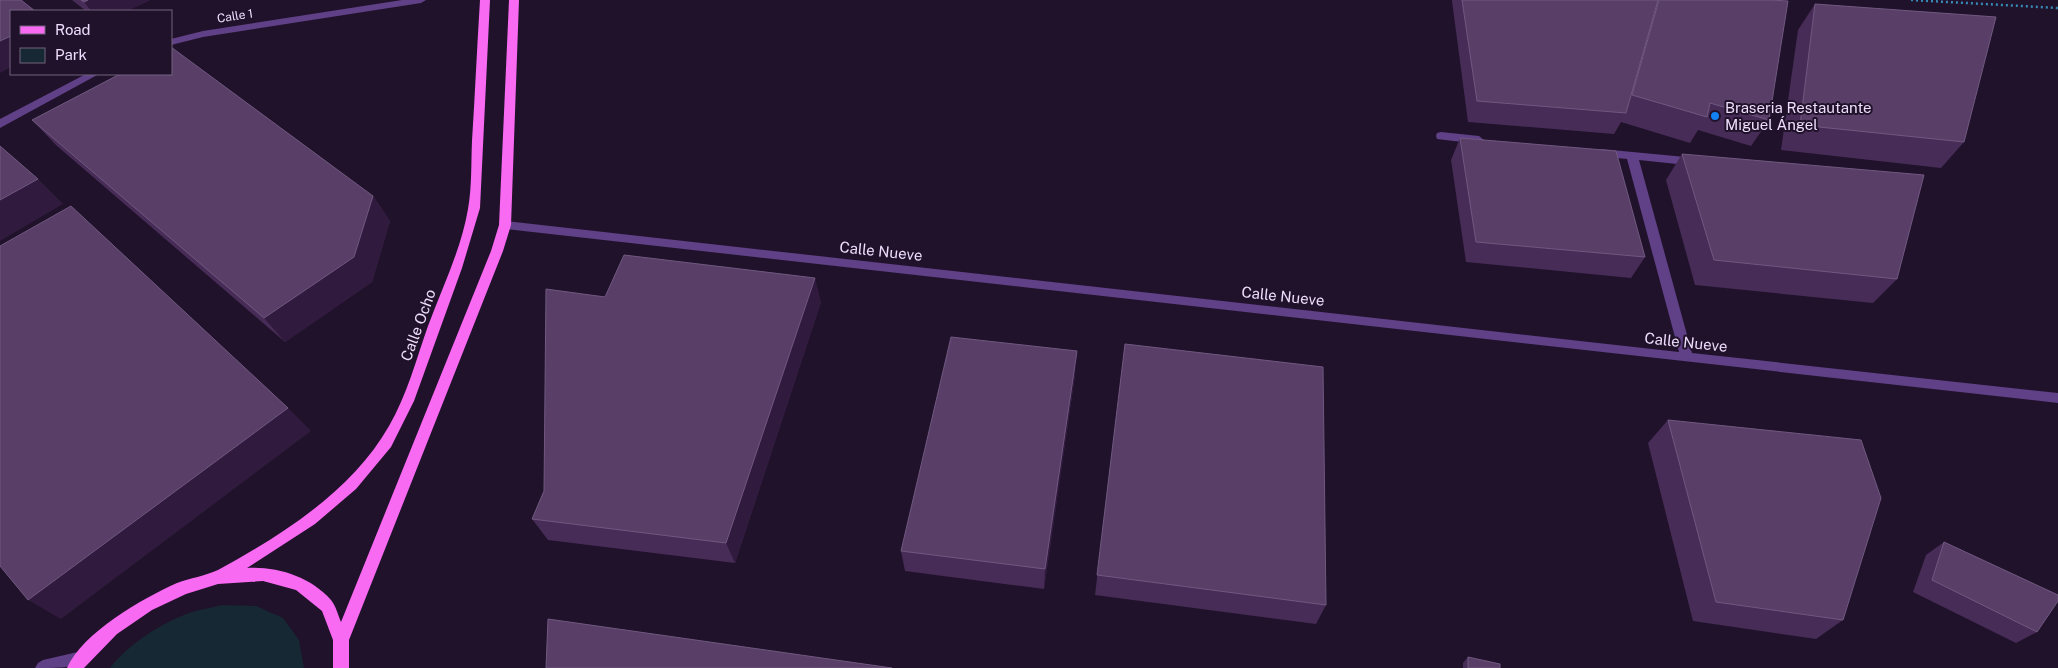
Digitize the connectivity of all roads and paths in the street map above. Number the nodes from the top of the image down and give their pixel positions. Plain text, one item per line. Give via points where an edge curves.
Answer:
1 (421, 0) edge
2 (485, 0) edge
3 (514, 0) edge
4 (1911, 0) edge
5 (2058, 8) edge
6 (172, 42) edge
7 (92, 75) edge
8 (0, 124) edge
9 (1441, 136) dead end
10 (1489, 141) edge
11 (1594, 152) edge
12 (1632, 156) junction
13 (1710, 163) edge
14 (505, 225) junction
15 (1687, 358) junction
16 (2058, 398) edge
17 (218, 577) junction
18 (341, 640) junction
19 (78, 663) edge
20 (43, 668) edge
21 (341, 668) edge

1 - 6 street, Calle 1 via 203,34
2 - 17 main road, Calle Ocho via 474,208 466,241 406,404 386,442 357,478 325,508 261,553
3 - 14 main road
4 - 5 path
7 - 8 street
9 - 10 street
11 - 12 street
12 - 13 street
12 - 15 street
14 - 15 street, Calle Nueve
14 - 18 main road
15 - 16 street, Calle Nueve
17 - 18 main road via 263,574 300,584 328,606
17 - 19 main road via 183,588 147,605 112,629
18 - 21 main road
19 - 20 street

